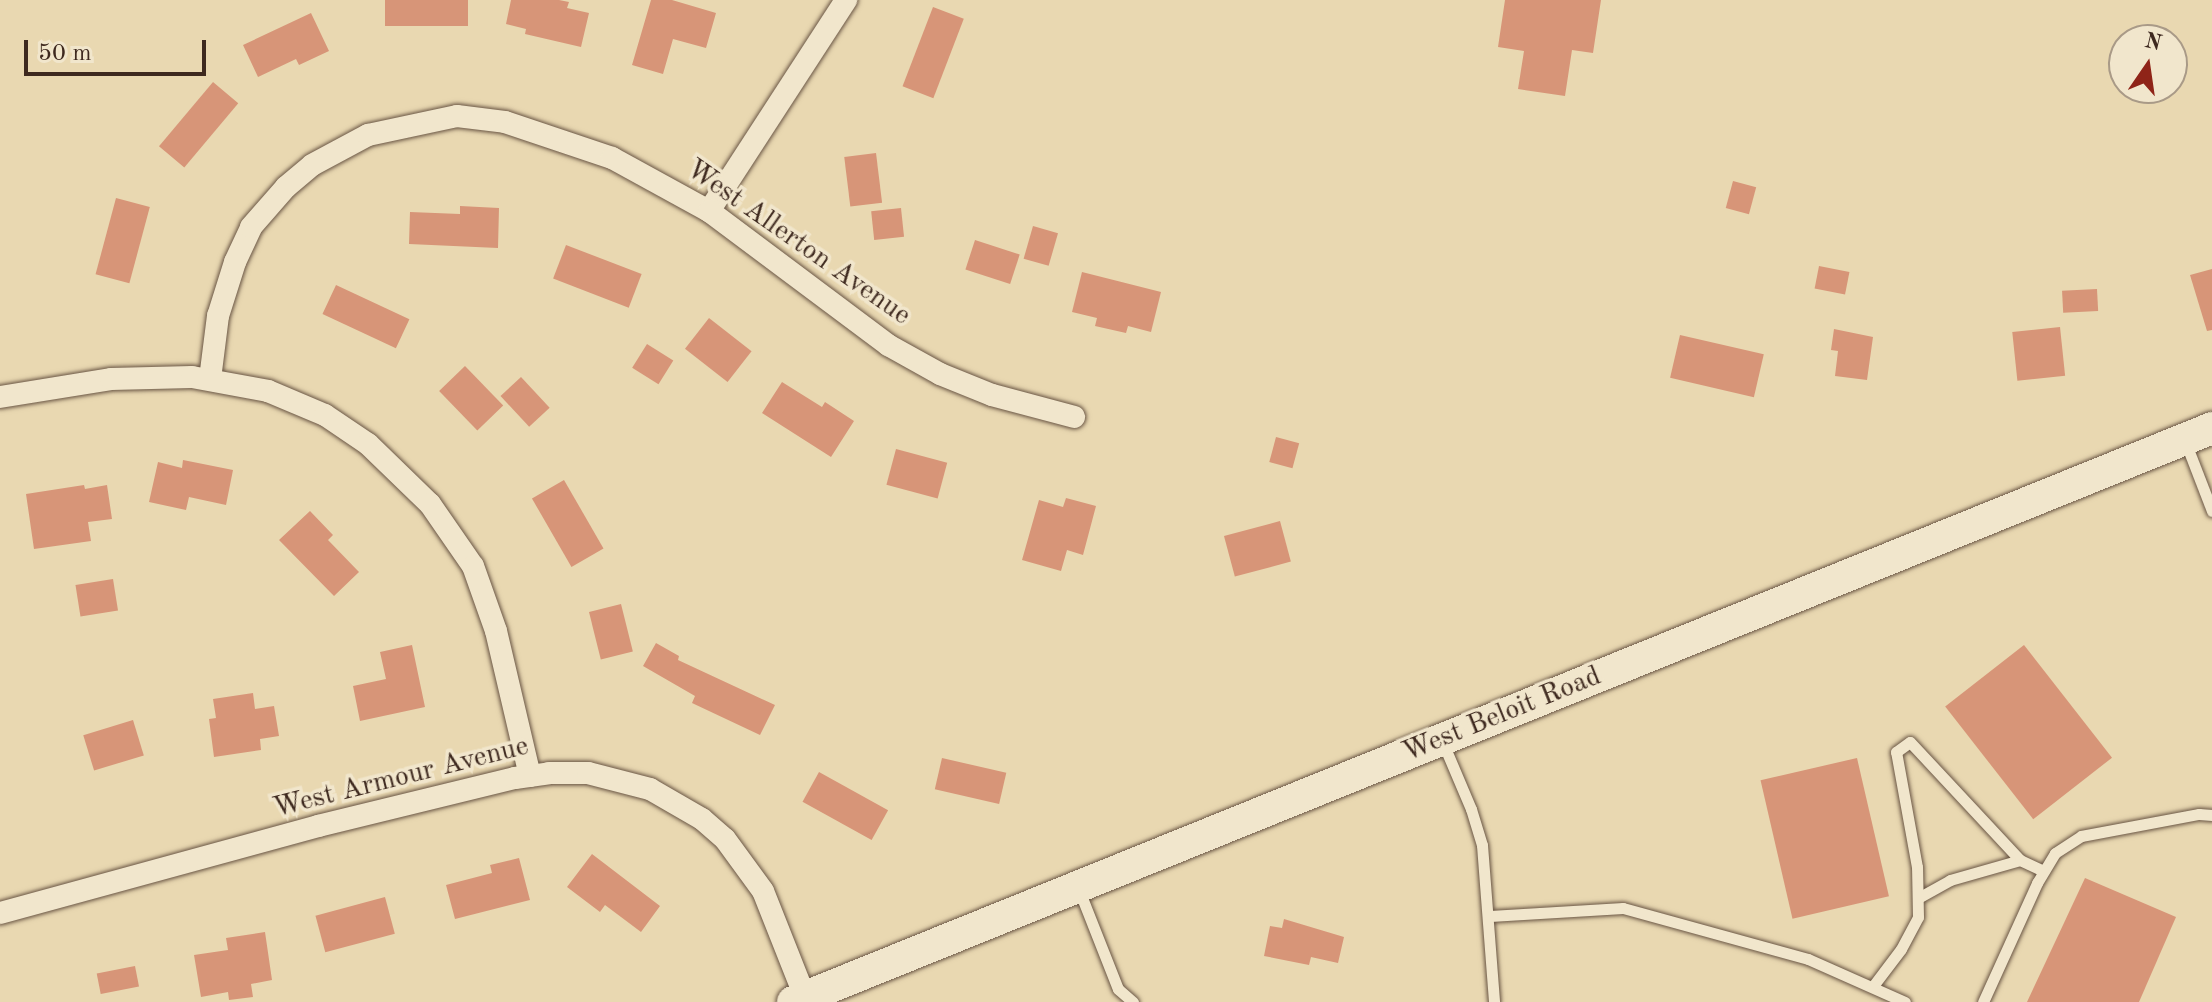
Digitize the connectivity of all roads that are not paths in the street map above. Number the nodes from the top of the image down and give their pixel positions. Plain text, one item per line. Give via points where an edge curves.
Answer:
1 (846, 0) edge
2 (709, 211) junction
3 (210, 379) junction
4 (0, 397) edge
5 (1074, 417) dead end
6 (2198, 434) edge
7 (2212, 511) edge
8 (1442, 739) junction
9 (530, 776) junction
10 (2212, 815) edge
11 (2020, 860) junction
12 (2044, 871) junction
13 (1077, 886) junction
14 (1918, 898) junction
15 (0, 913) edge
16 (1490, 916) junction
17 (1873, 986) junction
18 (1118, 989) junction
19 (799, 1000) edge
20 (1115, 1002) edge
21 (1133, 1002) edge
22 (1494, 1002) edge
23 (1905, 1002) edge
24 (1983, 1002) edge

1 - 2 street
2 - 3 street, West Allerton Avenue via 612,158 505,122 441,117 368,135 312,165 251,227 223,295
2 - 5 street, West Allerton Avenue via 888,345 992,395
3 - 4 street via 111,379
3 - 9 street via 268,391 325,415 368,444 430,504 463,549 485,596
6 - 7 lane
6 - 8 main road, West Beloit Road
8 - 13 main road, West Beloit Road
8 - 16 lane via 1482,845
9 - 15 street, West Armour Avenue via 318,826
9 - 19 street, West Armour Avenue via 606,775 650,789 702,819 740,856 763,891
10 - 12 lane via 2081,836 2055,853
11 - 12 lane
11 - 14 lane via 1950,880
11 - 14 lane via 1910,742 1896,752
12 - 24 lane
13 - 18 lane
13 - 19 main road, West Beloit Road
14 - 17 lane via 1918,917
16 - 17 lane via 1623,908 1808,959
16 - 22 lane
17 - 23 lane
18 - 20 lane
18 - 21 lane

